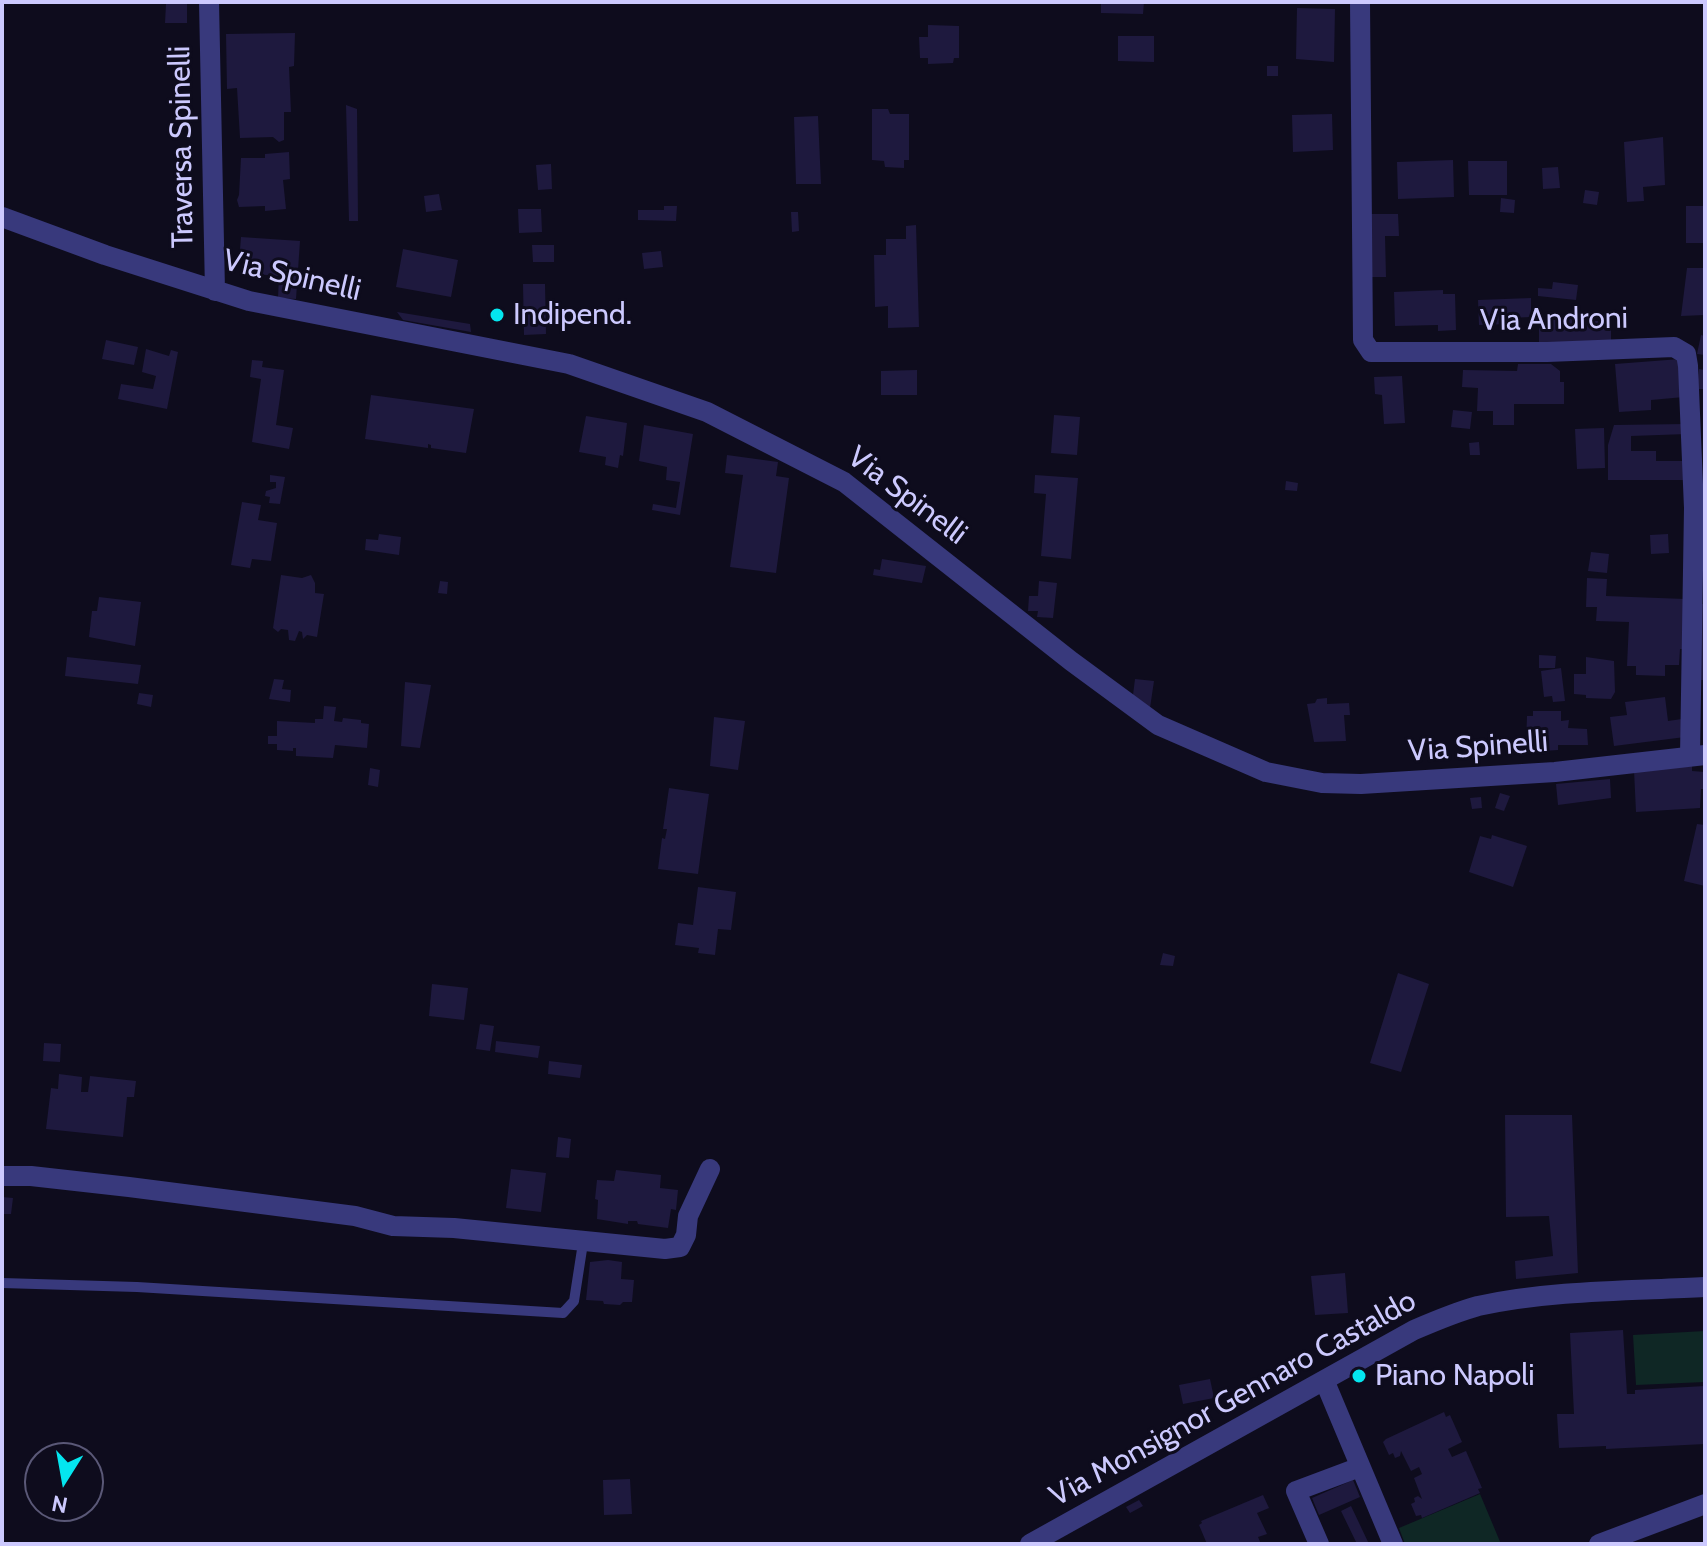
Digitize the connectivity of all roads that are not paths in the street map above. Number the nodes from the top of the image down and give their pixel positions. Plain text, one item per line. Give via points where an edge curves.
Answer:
1 (209, 2) edge
2 (1360, 2) edge
3 (2, 217) edge
4 (215, 291) junction
5 (1697, 756) edge
6 (710, 1169) dead end
7 (2, 1176) edge
8 (583, 1243) junction
9 (2, 1283) edge
10 (1705, 1287) edge
11 (1325, 1382) junction
12 (1360, 1467) junction
13 (1705, 1504) edge
14 (1030, 1544) edge
15 (1319, 1544) edge
16 (1393, 1544) edge
17 (1599, 1544) edge

1 - 4 street, Traversa Spinelli
2 - 5 street, Via Androni via 1367,348 1375,353 1674,347 1686,354
3 - 4 street, Via Spinelli
4 - 5 street, Via Spinelli via 569,364 707,412 844,482 1158,725 1266,772 1361,784 1555,772
6 - 8 street via 680,1247
7 - 8 street via 129,1187 355,1216 393,1226
8 - 9 lane via 574,1301 563,1313
10 - 11 street, Via Monsignor Gennaro Castaldo via 1557,1294 1477,1307 1414,1330
11 - 12 street
11 - 14 street, Via Monsignor Gennaro Castaldo
12 - 15 street via 1296,1491
12 - 16 street
13 - 17 street

